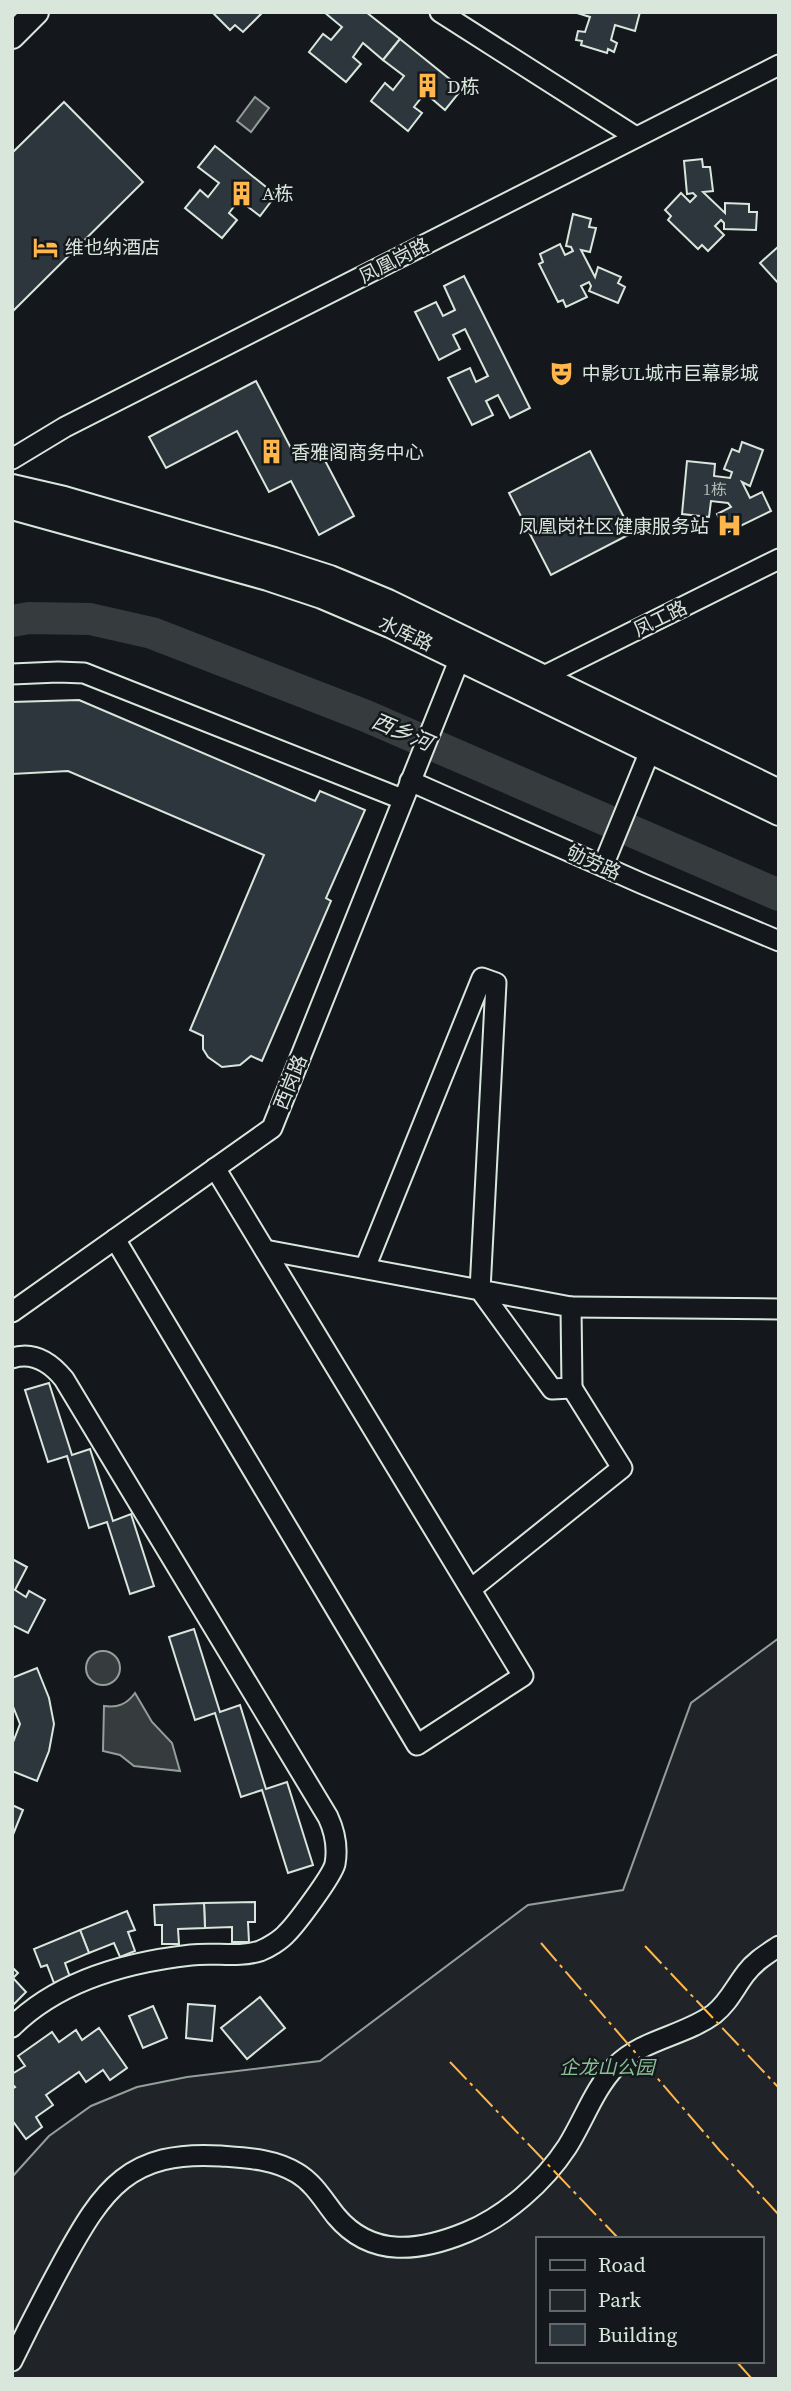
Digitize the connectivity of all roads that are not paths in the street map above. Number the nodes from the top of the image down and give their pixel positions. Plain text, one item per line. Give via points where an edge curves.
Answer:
1 (36, 12) edge
2 (440, 12) edge
3 (12, 36) edge
4 (779, 65) edge
5 (636, 137) junction
6 (12, 459) edge
7 (12, 487) edge
8 (12, 507) edge
9 (779, 559) edge
10 (463, 650) junction
11 (12, 674) edge
12 (542, 677) junction
13 (650, 751) junction
14 (410, 780) junction
15 (779, 792) edge
16 (402, 799) junction
17 (779, 813) edge
18 (605, 861) junction
19 (779, 941) edge
20 (215, 1168) junction
21 (115, 1239) junction
22 (265, 1250) junction
23 (365, 1268) junction
24 (480, 1290) junction
25 (571, 1307) junction
26 (779, 1309) edge
27 (12, 1312) edge
28 (12, 1358) edge
29 (572, 1388) junction
30 (471, 1589) junction
31 (779, 1946) edge
32 (12, 2027) edge
33 (12, 2361) edge

1 - 3 main road
2 - 5 street
4 - 5 street, 凤凰岗路
5 - 6 street, 凤凰岗路 via 65,427
7 - 10 main road, 水库路 via 330,578 388,602
8 - 10 main road, 水库路 via 242,570
9 - 12 street, 凤工路
10 - 12 main road, 水库路
10 - 13 main road, 水库路
10 - 14 street, 西岗路
11 - 16 street via 84,673
12 - 15 main road, 水库路
13 - 17 main road, 水库路
13 - 18 street
14 - 16 street, 西岗路
14 - 18 street, 劬劳路
16 - 20 street, 西岗路 via 272,1128
18 - 19 street, 劬劳路
20 - 21 street, 西岗路
20 - 22 street
21 - 27 street, 西岗路
21 - 30 street via 417,1745 523,1676
22 - 23 street
22 - 30 street
23 - 24 street
23 - 24 street via 482,978 496,983
24 - 25 street
24 - 29 street via 552,1389
25 - 26 street
25 - 29 street
28 - 32 street via 36,1357 64,1379 328,1817 336,1844 335,1866 314,1897 286,1934 262,1950 193,1955 94,1977 44,2000
29 - 30 street via 622,1468
31 - 33 street via 753,1966 714,2014 640,2048 618,2064 600,2086 566,2148 531,2188 470,2231 405,2249 380,2245 357,2235 300,2174 281,2164 195,2155 142,2167 99,2201

